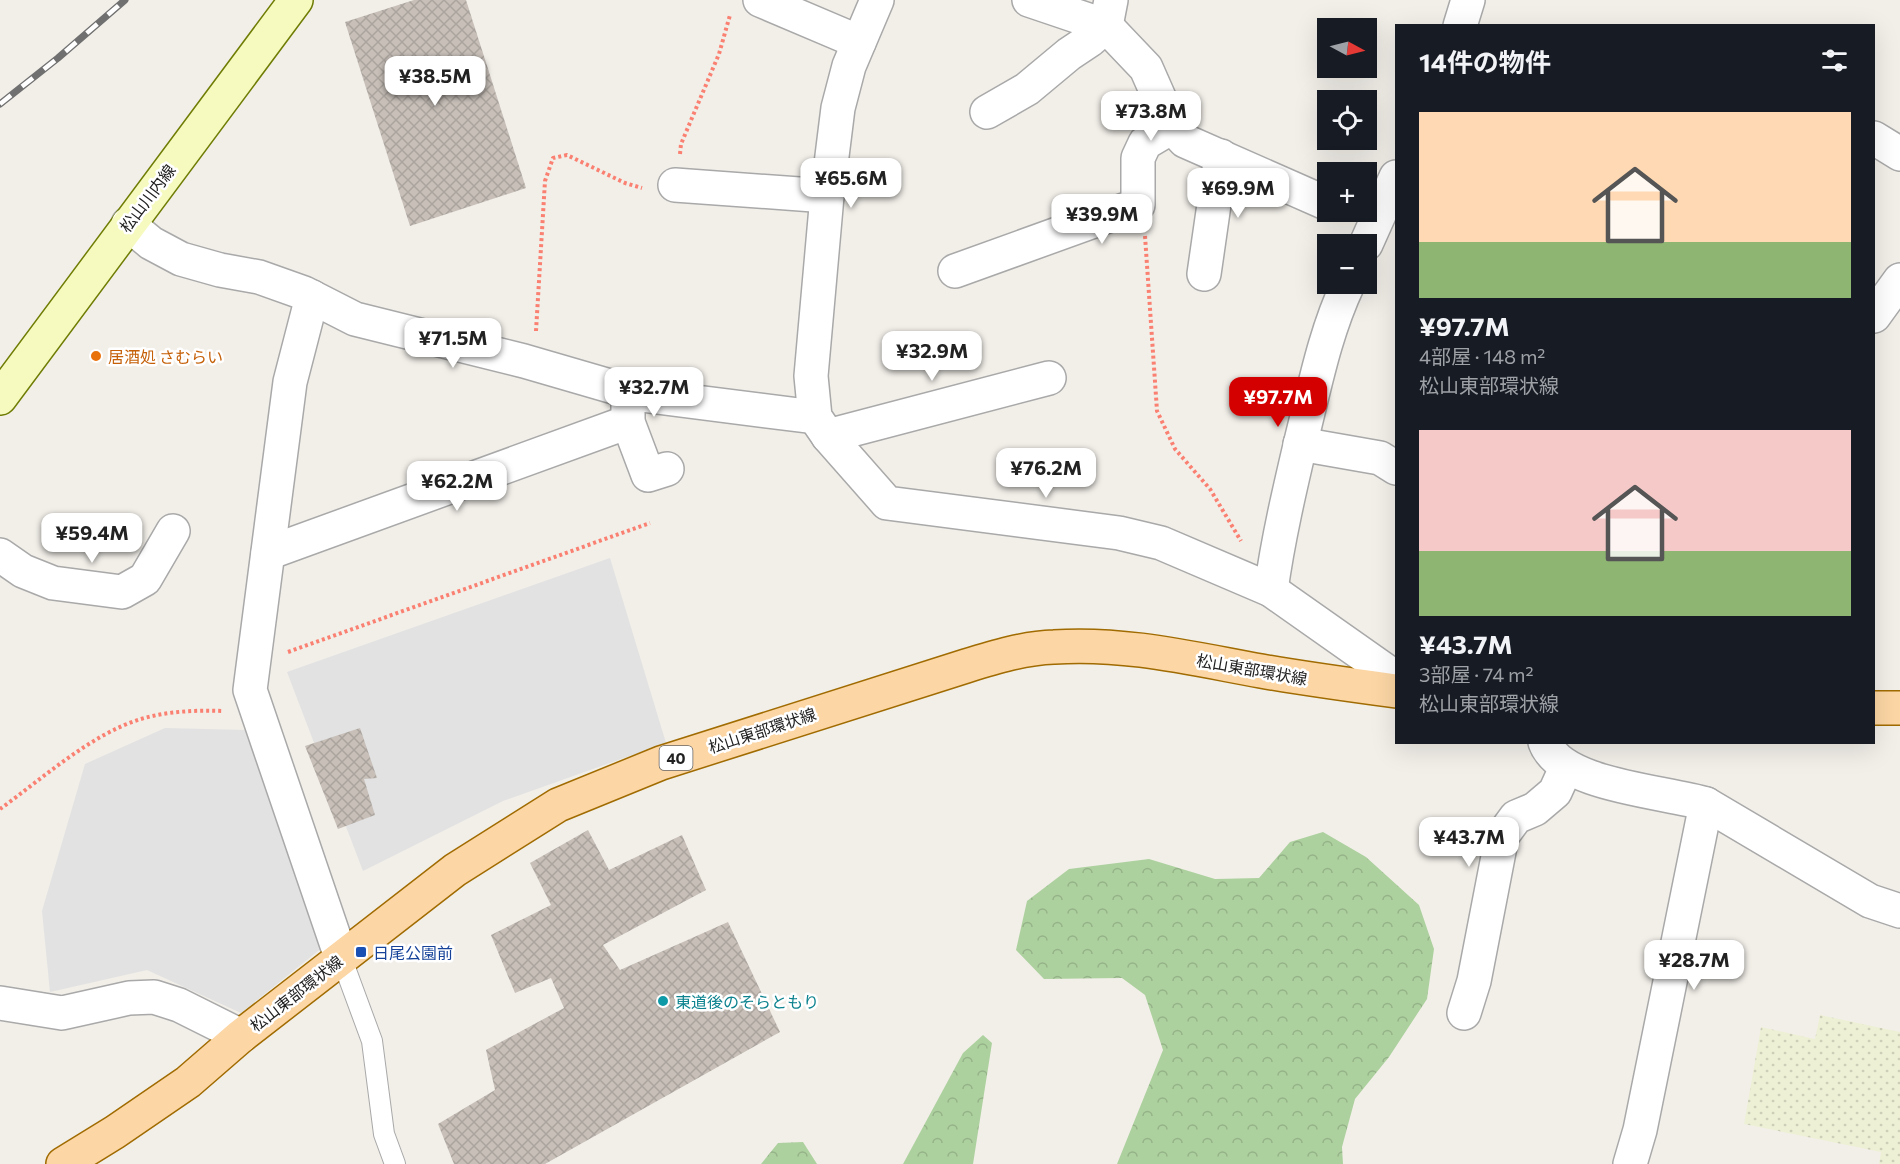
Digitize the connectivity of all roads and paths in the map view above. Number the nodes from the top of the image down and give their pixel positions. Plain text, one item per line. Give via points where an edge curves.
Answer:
1 (296, 0) edge
2 (877, 0) edge
3 (1029, 0) edge
4 (1468, 0) edge
5 (746, 5) edge
6 (1108, 13) edge
7 (1461, 24) edge
8 (859, 42) junction
9 (987, 112) dead end
10 (1172, 127) junction
11 (1875, 139) edge
12 (1900, 154) edge
13 (1221, 156) junction
14 (1395, 179) edge
15 (675, 185) junction
16 (827, 196) junction
17 (1317, 199) edge
18 (1138, 205) junction
19 (1357, 222) edge
20 (128, 224) junction
21 (1370, 234) edge
22 (1371, 234) edge
23 (956, 271) dead end
24 (1204, 274) dead end
25 (1344, 294) edge
26 (312, 297) junction
27 (534, 364) junction
28 (1049, 378) dead end
29 (0, 398) edge
30 (628, 407) junction
31 (821, 426) junction
32 (1300, 444) junction
33 (1395, 467) edge
34 (667, 469) dead end
35 (650, 523) dead end
36 (173, 531) dead end
37 (268, 553) junction
38 (0, 555) edge
39 (1271, 590) junction
40 (287, 652) dead end
41 (1395, 677) edge
42 (1395, 691) edge
43 (1875, 708) edge
44 (1900, 708) edge
45 (257, 711) junction
46 (1546, 744) edge
47 (1566, 768) junction
48 (1706, 804) junction
49 (0, 809) edge
50 (1900, 911) edge
51 (341, 957) junction
52 (0, 1003) edge
53 (1464, 1013) dead end
54 (241, 1036) junction
55 (63, 1164) edge
56 (395, 1164) edge
57 (1630, 1164) edge

1 - 20 main road, 松山川内線
2 - 8 street
3 - 6 street
4 - 7 street
5 - 8 street
5 - 15 path via 719,54 681,144
6 - 9 street via 1027,89
6 - 10 street via 1146,68
8 - 16 street via 838,108
10 - 13 street via 1185,141
10 - 18 street via 1145,143 1138,158
11 - 12 street
13 - 17 street
13 - 24 street
14 - 22 street
15 - 16 street
15 - 27 path via 660,194 625,183 567,155 553,158 545,182
16 - 31 street via 811,376
18 - 23 street
18 - 39 path via 1144,218 1157,411 1175,449 1210,489
19 - 21 street
20 - 26 street via 181,260 259,277
20 - 29 main road, 松山川内線
25 - 32 street via 1327,337
26 - 27 street via 355,319
26 - 37 street via 290,382
27 - 30 street
28 - 31 street
30 - 31 street
30 - 34 street via 648,475
30 - 37 street
31 - 39 street via 887,503 1130,535 1161,543
32 - 33 street via 1380,458
32 - 39 street via 1276,549
35 - 40 path
36 - 38 street via 145,579 122,592 53,583 23,571
37 - 45 street via 250,690
39 - 41 street
42 - 51 main road, 松山東部環状線 / 40 via 1101,646 1053,646 1008,653 662,763 558,805 455,870
43 - 44 main road
45 - 49 path via 184,710 140,719 92,743
45 - 51 street
46 - 47 street via 1549,754
47 - 48 street via 1600,780
47 - 53 street via 1555,792 1535,809 1516,817 1502,836 1474,981
48 - 50 street via 1870,901
48 - 57 street
51 - 54 main road, 松山東部環状線 / 40
51 - 56 lane via 372,1041 384,1134
52 - 54 street via 62,1013 154,996
54 - 55 main road, 松山東部環状線 / 40 via 188,1082

